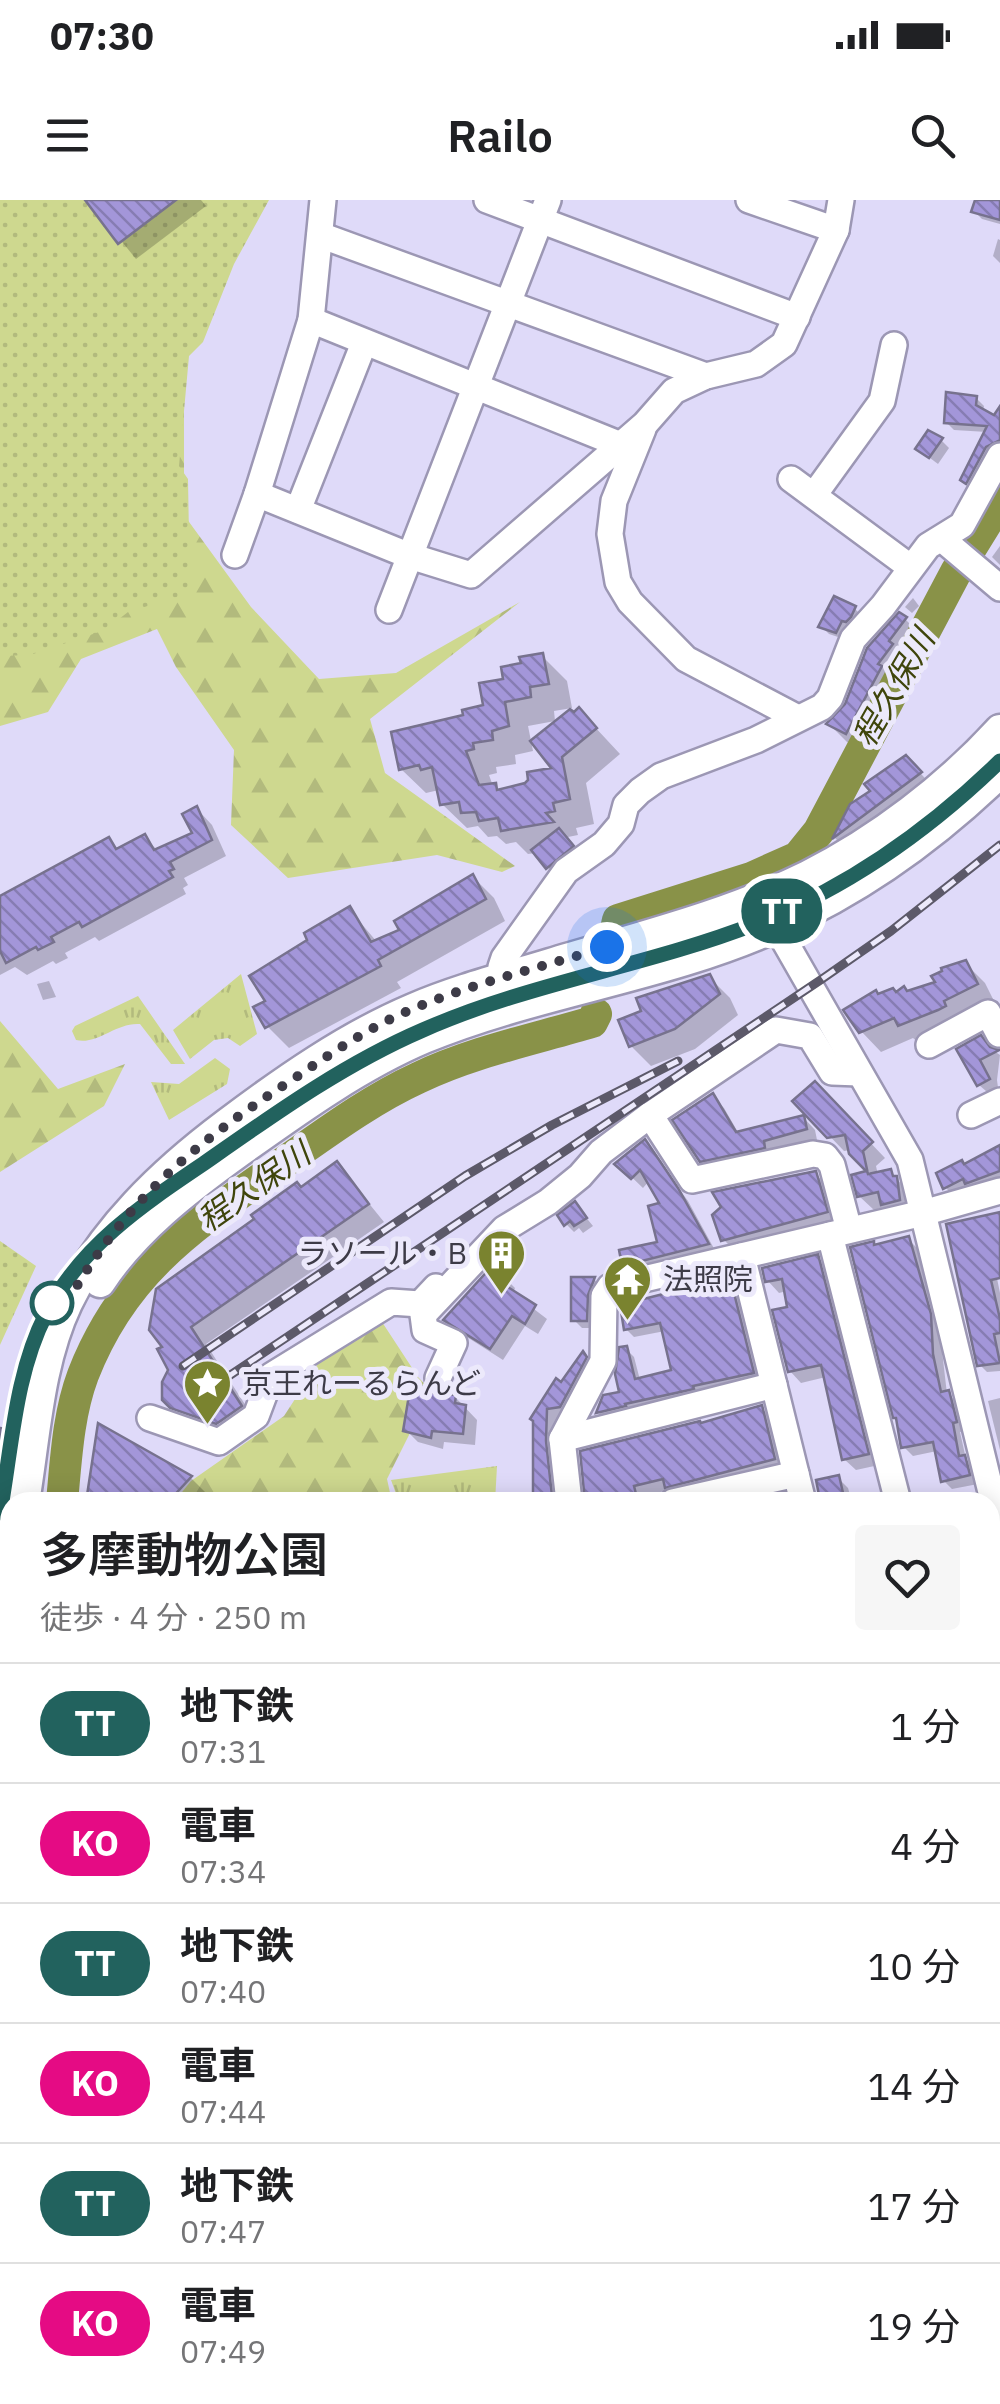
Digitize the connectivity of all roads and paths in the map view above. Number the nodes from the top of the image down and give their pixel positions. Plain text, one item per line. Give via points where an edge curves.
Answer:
1 (323, 200) edge
2 (488, 200) edge
3 (749, 200) edge
4 (841, 200) edge
5 (544, 210) edge
6 (836, 230) junction
7 (320, 235) junction
8 (508, 303) junction
9 (797, 317) junction
10 (311, 320) junction
11 (364, 342) junction
12 (894, 345) dead end
13 (706, 376) junction
14 (475, 387) junction
15 (645, 424) junction
16 (621, 445) junction
17 (1000, 456) edge
18 (792, 479) dead end
19 (257, 494) junction
20 (814, 496) junction
21 (298, 510) junction
22 (958, 553) junction
23 (234, 555) dead end
24 (410, 556) junction
25 (910, 567) junction
26 (1000, 588) edge
27 (389, 610) dead end
28 (798, 718) junction
29 (1000, 730) edge
30 (1000, 772) edge
31 (764, 896) junction
32 (777, 926) junction
33 (504, 978) junction
34 (1000, 1035) edge
35 (930, 1045) dead end
36 (859, 1073) junction
37 (1000, 1102) edge
38 (971, 1115) dead end
39 (650, 1116) junction
40 (1000, 1191) edge
41 (923, 1213) junction
42 (840, 1233) junction
43 (480, 1256) junction
44 (742, 1256) junction
45 (438, 1378) dead end
46 (774, 1385) junction
47 (40, 1402) junction
48 (150, 1418) dead end
49 (562, 1438) junction
50 (796, 1474) junction
51 (26, 1492) edge
52 (567, 1492) edge
53 (718, 1492) edge
54 (800, 1492) edge
55 (896, 1492) edge
56 (992, 1492) edge

1 - 7 street
2 - 5 street
3 - 6 street
4 - 6 street
5 - 8 street
5 - 9 street
6 - 9 street
7 - 8 street
7 - 10 street
8 - 13 street
8 - 14 street
9 - 13 street via 784,344 756,364
10 - 11 street
10 - 19 street
11 - 14 street
11 - 21 street
12 - 20 street via 882,401
13 - 15 street via 674,391
14 - 16 street
14 - 24 street
15 - 16 street
15 - 28 street via 614,501 610,534 618,582 686,659
16 - 24 street via 470,576
17 - 22 street via 962,525
18 - 20 street
19 - 21 street
19 - 23 street
20 - 25 street
21 - 24 street
22 - 25 street via 928,546
22 - 26 street
24 - 27 street
25 - 28 street via 853,639 830,698
28 - 33 street via 640,790 604,844 566,871 504,958
29 - 31 main road via 894,822
30 - 32 main road via 879,872
31 - 32 street
31 - 33 main road
32 - 36 street
32 - 47 main road via 445,1030 332,1089 204,1177 146,1228 96,1289
33 - 47 main road via 411,1010 356,1038 171,1168 121,1222 67,1303
34 - 35 street via 988,1013
36 - 39 street via 832,1072 810,1036 776,1030
36 - 41 street via 910,1160
37 - 38 street
39 - 42 street via 692,1180 825,1156 832,1165
39 - 43 street
40 - 41 street
41 - 42 street
41 - 56 street
42 - 44 street
42 - 55 street
43 - 45 street via 424,1316 425,1330 454,1342
43 - 48 street via 463,1258 420,1304 392,1302 271,1376 256,1416 218,1442
44 - 46 street
44 - 49 street via 610,1287 604,1296 603,1361
46 - 49 street
46 - 50 street
47 - 51 main road
49 - 52 street
50 - 53 street
50 - 54 street

